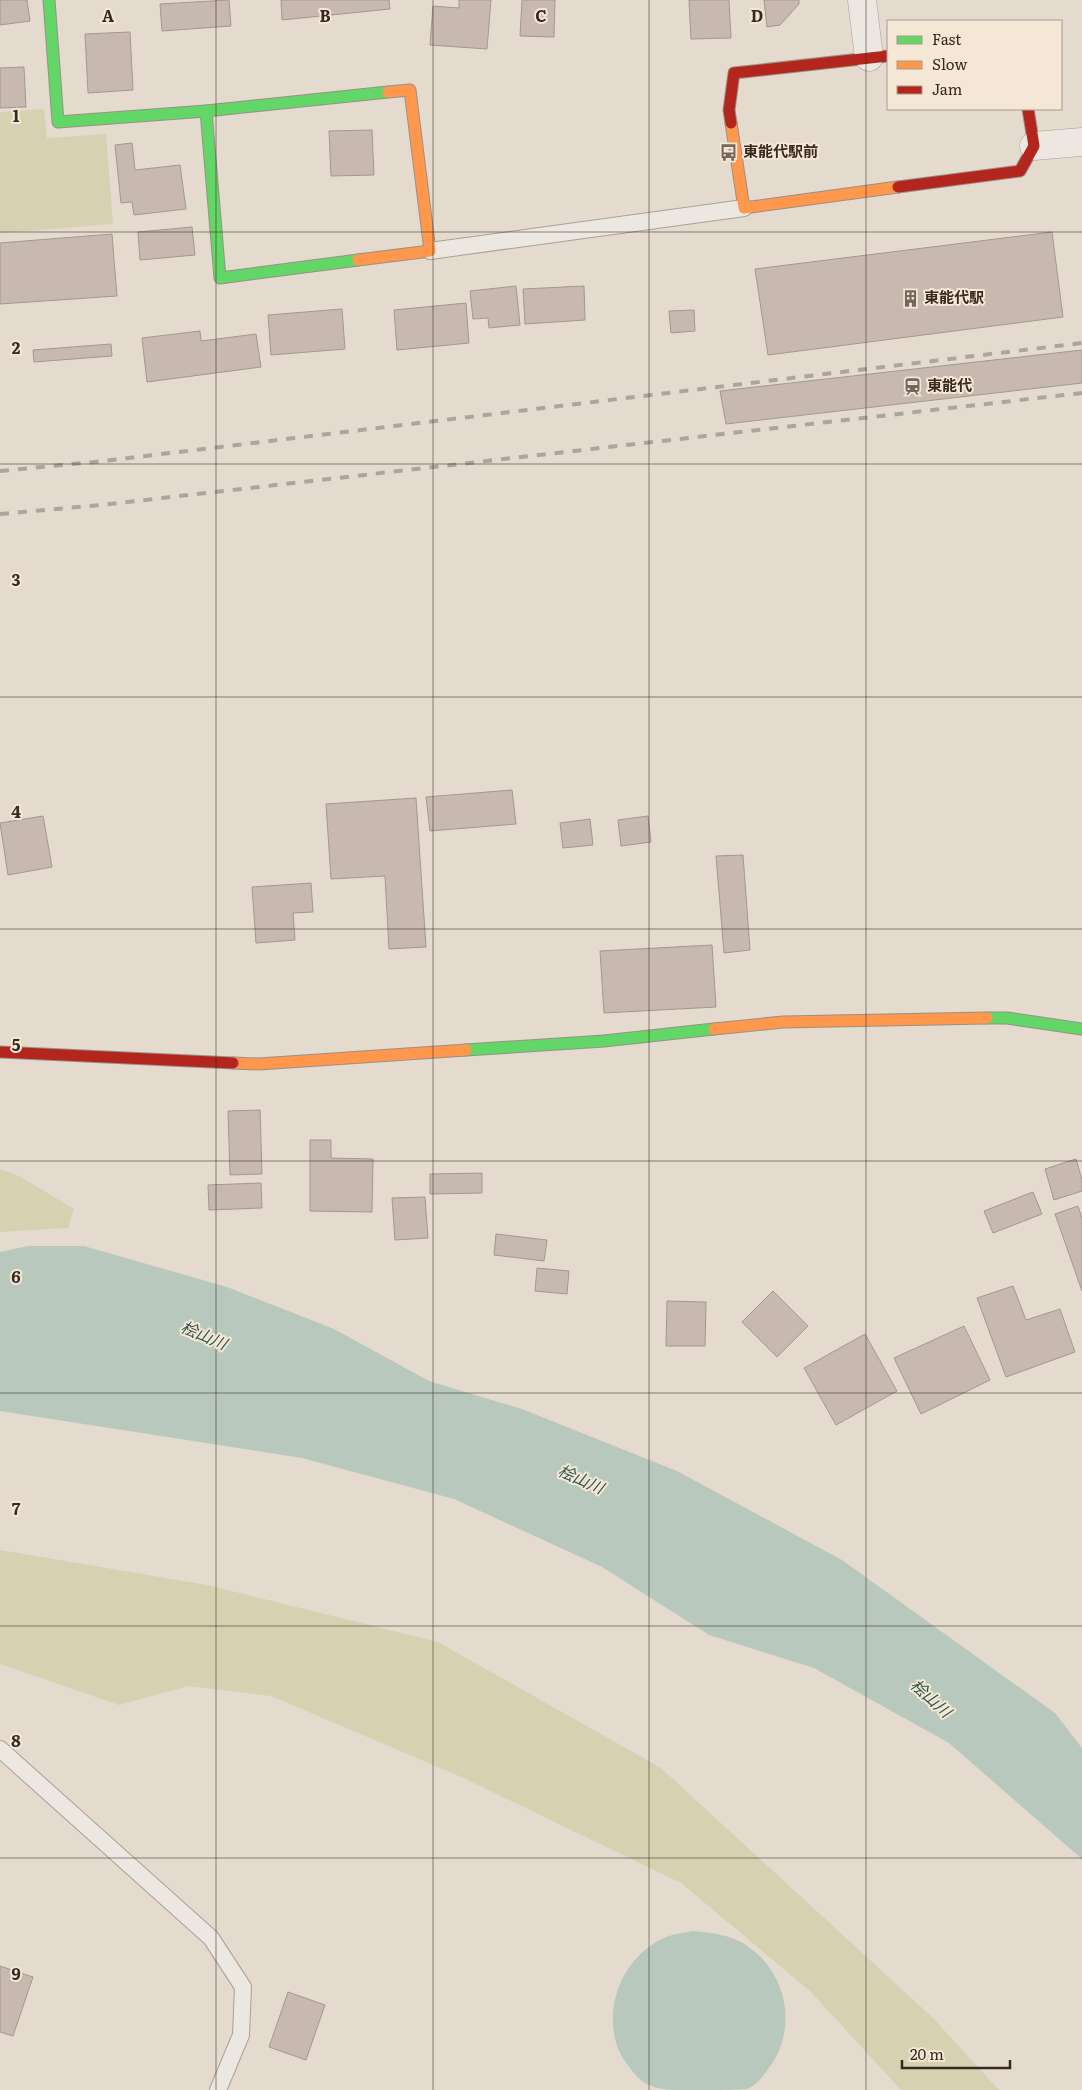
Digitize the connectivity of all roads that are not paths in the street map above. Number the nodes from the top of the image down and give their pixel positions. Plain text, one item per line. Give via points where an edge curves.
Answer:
1 (49, 0) edge
2 (862, 0) edge
3 (879, 57) edge
4 (1028, 110) edge
5 (206, 111) junction
6 (1082, 142) edge
7 (1034, 146) junction
8 (744, 208) junction
9 (430, 251) junction
10 (1082, 1029) edge
11 (0, 1052) edge
12 (0, 1749) edge
13 (218, 2090) edge

1 - 5 street via 58,122
2 - 3 street
3 - 8 street via 734,73 729,110
4 - 7 street
5 - 9 street via 410,90
5 - 9 street via 220,278
6 - 7 street
7 - 8 street via 1020,170
8 - 9 lane
10 - 11 street via 1007,1018 783,1022 604,1041 259,1064
12 - 13 lane via 211,1938 243,1987 241,2035

